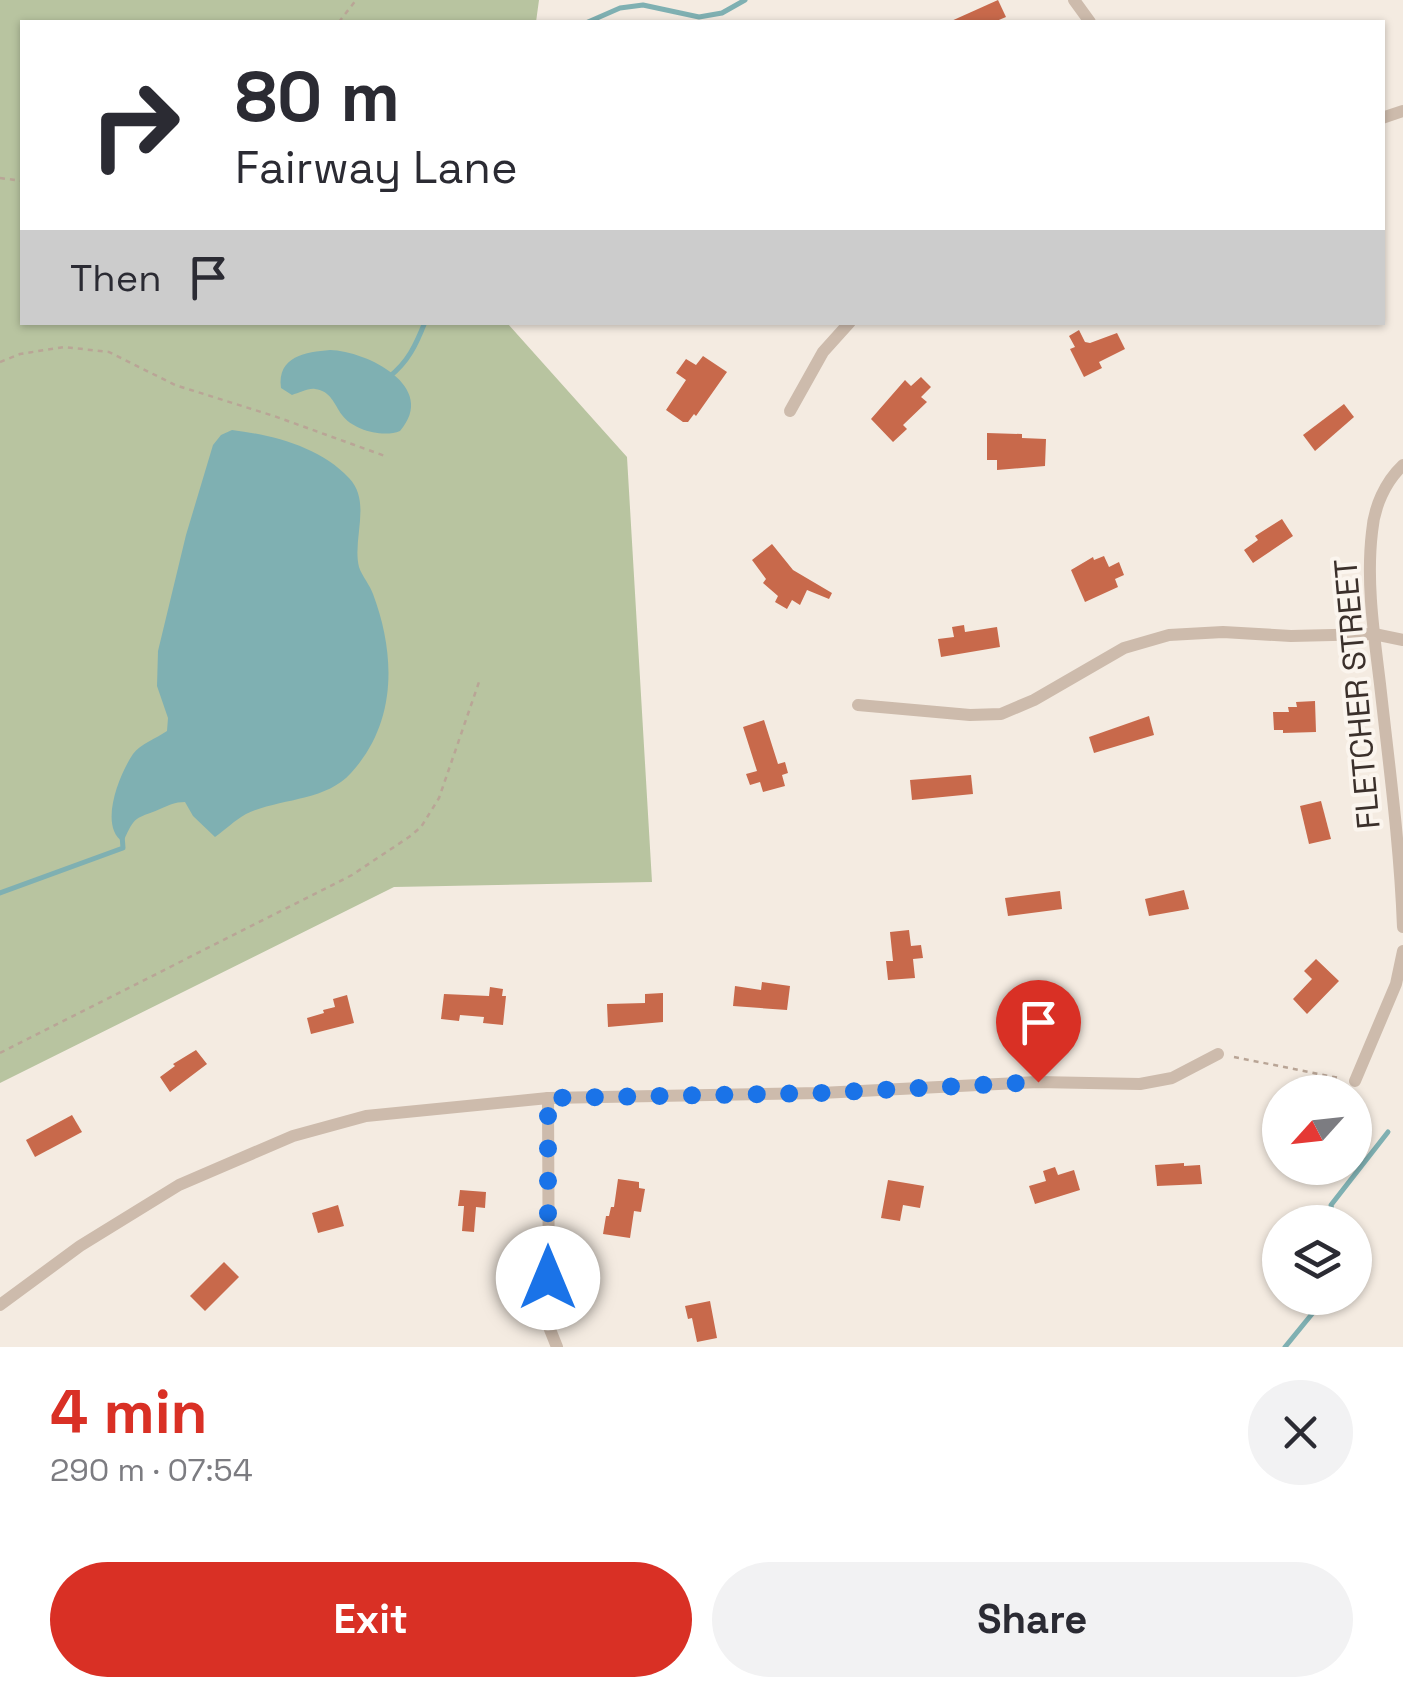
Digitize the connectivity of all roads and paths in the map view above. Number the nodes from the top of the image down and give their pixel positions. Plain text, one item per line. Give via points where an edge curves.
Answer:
1 (847, 325) edge
2 (0, 362) edge
3 (790, 411) dead end
4 (385, 456) dead end
5 (1403, 464) edge
6 (1374, 634) junction
7 (1403, 640) edge
8 (479, 682) dead end
9 (858, 705) dead end
10 (1403, 927) edge
11 (1403, 950) edge
12 (0, 1053) edge
13 (1218, 1054) joint
14 (1328, 1075) edge
15 (1356, 1075) edge
16 (548, 1098) junction
17 (0, 1305) edge
18 (557, 1347) edge

1 - 3 street via 823,352
2 - 4 path via 64,347 104,351 175,385
5 - 6 street, FLETCHER STREET via 1377,504 1372,532
6 - 7 street
6 - 9 street via 1169,635 1124,648 1001,714
6 - 10 street, FLETCHER STREET
8 - 12 path via 439,798 409,837 352,875
11 - 15 street via 1396,984
13 - 14 path
13 - 16 street via 1172,1078 1140,1084
16 - 17 street via 366,1116 293,1136 179,1185
16 - 18 street via 549,1327

